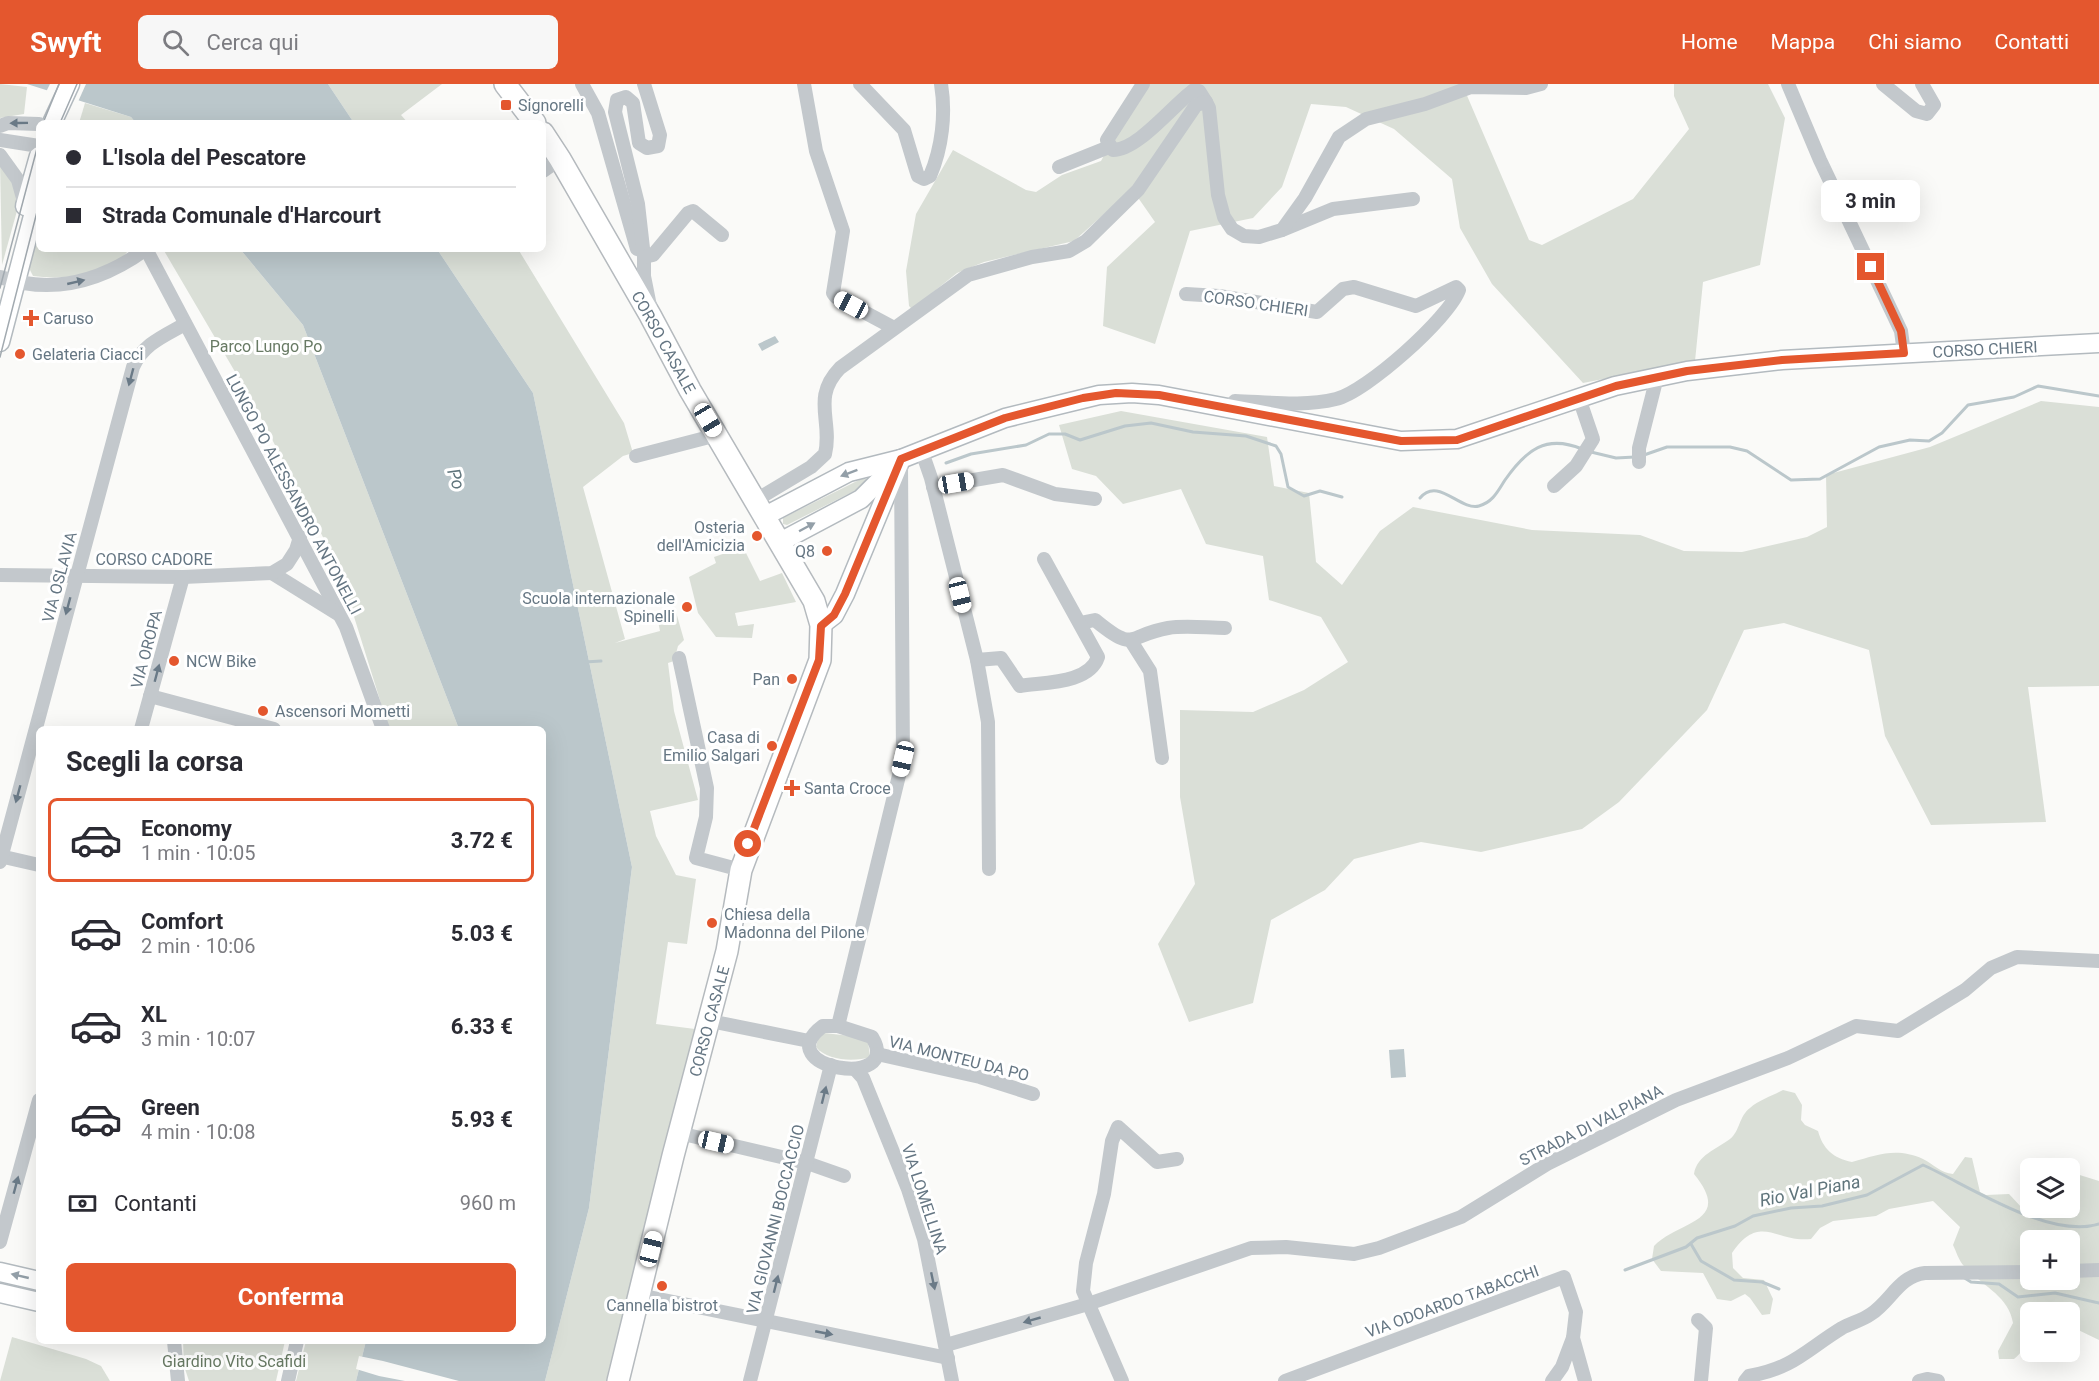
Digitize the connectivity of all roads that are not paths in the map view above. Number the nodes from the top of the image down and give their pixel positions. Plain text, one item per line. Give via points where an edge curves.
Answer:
1 (70, 84) edge
2 (505, 84) edge
3 (582, 84) edge
4 (644, 84) edge
5 (804, 84) edge
6 (860, 84) edge
7 (941, 84) edge
8 (1143, 84) edge
9 (1541, 84) edge
10 (1788, 84) edge
11 (1883, 84) edge
12 (1922, 84) edge
13 (1206, 102) junction
14 (55, 115) edge
15 (534, 120) edge
16 (36, 124) edge
17 (0, 126) edge
18 (546, 138) edge
19 (0, 140) edge
20 (36, 146) edge
21 (1108, 147) junction
22 (0, 155) edge
23 (560, 159) junction
24 (1059, 167) dead end
25 (546, 169) edge
26 (36, 184) edge
27 (1413, 199) dead end
28 (34, 203) edge
29 (1282, 230) junction
30 (722, 236) dead end
31 (142, 252) edge
32 (148, 252) edge
33 (644, 260) junction
34 (7, 279) edge
35 (1186, 294) dead end
36 (0, 303) edge
37 (650, 315) junction
38 (185, 324) junction
39 (894, 328) junction
40 (0, 342) edge
41 (2099, 343) edge
42 (1904, 353) junction
43 (1657, 377) junction
44 (1579, 398) junction
45 (1227, 410) junction
46 (717, 435) junction
47 (921, 449) junction
48 (636, 456) dead end
49 (901, 459) junction
50 (1639, 462) dead end
51 (1554, 486) dead end
52 (933, 487) junction
53 (1095, 499) dead end
54 (852, 504) junction
55 (880, 505) junction
56 (761, 508) junction
57 (903, 518) junction
58 (300, 537) junction
59 (780, 542) junction
60 (1044, 559) dead end
61 (286, 564) junction
62 (272, 573) junction
63 (316, 573) junction
64 (0, 575) edge
65 (76, 576) junction
66 (183, 577) junction
67 (291, 584) junction
68 (340, 615) junction
69 (1080, 623) junction
70 (821, 626) junction
71 (1225, 628) dead end
72 (1131, 641) junction
73 (680, 658) dead end
74 (976, 660) junction
75 (150, 696) junction
76 (142, 726) edge
77 (263, 726) edge
78 (382, 726) edge
79 (1162, 758) dead end
80 (0, 858) edge
81 (36, 864) edge
82 (988, 869) dead end
83 (741, 870) junction
84 (2099, 961) edge
85 (710, 1021) junction
86 (838, 1026) junction
87 (809, 1041) junction
88 (877, 1054) junction
89 (831, 1065) junction
90 (855, 1069) junction
91 (1033, 1094) dead end
92 (36, 1111) edge
93 (679, 1133) junction
94 (1177, 1159) dead end
95 (807, 1162) junction
96 (844, 1176) dead end
97 (0, 1242) edge
98 (2099, 1270) edge
99 (2080, 1271) edge
100 (0, 1272) edge
101 (2020, 1272) edge
102 (36, 1280) edge
103 (0, 1293) edge
104 (639, 1295) junction
105 (36, 1301) edge
106 (1088, 1304) junction
107 (1698, 1320) dead end
108 (766, 1322) junction
109 (1573, 1338) junction
110 (174, 1344) edge
111 (296, 1344) edge
112 (947, 1351) junction
113 (178, 1381) edge
114 (288, 1381) edge
115 (618, 1381) edge
116 (750, 1381) edge
117 (952, 1381) edge
118 (1122, 1381) edge
119 (1285, 1381) edge
120 (1552, 1381) edge
121 (1585, 1381) edge
122 (1701, 1381) edge
123 (1745, 1381) edge
124 (1919, 1381) edge
125 (1938, 1381) edge

1 - 14 main road
2 - 15 main road
3 - 33 street via 598,113 638,255
4 - 33 street via 660,135 658,146 647,148 639,143 633,103 626,97 617,100 615,112 638,204
5 - 39 street via 818,160 843,231 833,293
6 - 7 street via 904,130 918,176 924,179 930,176 939,154 944,102
8 - 21 street via 1113,128
9 - 29 street via 1526,88 1471,87 1366,119 1339,137
10 - 42 street via 1901,331
11 - 12 street via 1916,111 1927,114 1934,105
13 - 21 street via 1194,90 1124,150
13 - 29 street via 1224,217 1232,229 1244,236 1258,237
13 - 39 street via 1196,105 1138,190 1086,241 1069,251 978,270
16 -> 17 street
18 - 23 main road, CORSO CASALE
19 - 20 street
21 - 24 street
22 - 28 street
23 - 25 street
23 - 37 main road, CORSO CASALE
26 - 28 main road
27 - 29 street via 1333,209
28 - 34 main road
30 - 33 street via 693,211
34 -> 31 street, LUNGO PO ALESSANDRO ANTONELLI via 48,286 77,283 126,264
32 - 38 street, LUNGO PO ALESSANDRO ANTONELLI
33 - 37 street
34 - 36 main road
34 - 40 main road
35 - 45 street, CORSO CHIERI via 1317,312 1343,289 1354,286 1416,306 1456,287 1459,290 1438,320 1408,350 1338,399 1235,401
37 - 46 main road, CORSO CASALE
38 - 58 street, LUNGO PO ALESSANDRO ANTONELLI
38 -> 65 street, VIA OSLAVIA via 153,341 140,353
39 - 56 street via 840,368 829,383 823,409 826,448 820,461
41 - 42 main road, CORSO CHIERI
42 - 43 main road, CORSO CHIERI via 1782,360
43 - 44 main road, CORSO CHIERI
43 - 50 street
44 - 45 main road, CORSO CHIERI via 1457,440 1430,442 1401,441
44 - 51 street via 1593,439
45 - 47 main road, CORSO CHIERI via 1159,395 1099,395 1005,418
46 - 48 street
46 - 56 main road, CORSO CASALE
47 - 49 main road, CORSO CHIERI
47 - 52 street
49 - 54 main road via 861,500
49 - 55 main road
49 -> 56 main road via 849,472
49 - 57 street
52 - 53 street via 1003,475 1055,494
52 - 74 street
54 - 55 main road
59 -> 54 main road
55 - 57 street
55 - 70 main road via 845,594 834,615
56 - 59 main road, CORSO CASALE
57 - 86 street via 903,759
58 - 61 street
58 - 63 street, LUNGO PO ALESSANDRO ANTONELLI
59 - 70 main road, CORSO CASALE via 814,601
60 - 69 street
61 - 62 street
61 - 63 street
62 - 66 street, CORSO CADORE
62 - 67 street
63 - 67 street via 310,580
63 - 68 street, LUNGO PO ALESSANDRO ANTONELLI
64 - 65 street, CORSO CADORE
65 - 66 street, CORSO CADORE
65 -> 80 street, VIA OSLAVIA
75 -> 66 street, VIA OROPA
67 - 68 street
68 - 78 street, LUNGO PO ALESSANDRO ANTONELLI via 353,640
69 - 72 street via 1095,620 1113,635
69 - 74 street via 1098,657 1095,667 1082,676 1020,686 1001,658
70 - 83 main road, CORSO CASALE via 819,660
71 - 72 street via 1167,628
72 - 79 street via 1150,671
73 - 83 street via 707,788 706,817 696,858
74 - 82 street via 988,722
75 - 76 street, VIA OROPA
75 - 77 street
80 - 81 street
83 - 85 main road, CORSO CASALE via 728,951
84 - 106 street, STRADA DI VALPIANA via 2017,957 1991,968 1965,990 1898,1031 1856,1026 1788,1058 1676,1100 1547,1164 1461,1217 1379,1248 1354,1254 1286,1247 1251,1248
85 - 87 street
85 - 93 main road, CORSO CASALE
86 - 87 street via 823,1026
86 - 88 street via 872,1037
87 - 89 street via 809,1051 816,1059
88 - 90 street via 873,1063 862,1070
88 - 91 street, VIA MONTEU DA PO via 980,1077
89 - 90 street
95 -> 89 street, VIA GIOVANNI BOCCACCIO
90 -> 112 street, VIA LOMELLINA via 863,1078 918,1219
97 -> 92 street
93 - 95 street
93 - 104 main road, CORSO CASALE
94 - 106 street via 1157,1162 1118,1127 1086,1263 1083,1291
95 - 96 street
108 -> 95 street, VIA GIOVANNI BOCCACCIO
98 - 99 street
102 -> 100 main road
101 - 123 street via 1910,1276 1872,1314 1844,1327 1793,1363 1749,1376
103 - 105 main road
104 - 108 street
104 - 115 main road, CORSO CASALE
106 -> 112 street, STRADA DI VALPIANA
106 - 118 street
107 - 122 street via 1706,1328
108 -> 112 street
108 - 116 street, VIA GIOVANNI BOCCACCIO
109 - 119 street, VIA ODOARDO TABACCHI via 1576,1312 1564,1277
109 - 120 street
109 - 121 street, VIA ODOARDO TABACCHI
110 - 113 street
111 - 114 street
112 - 117 street, VIA LOMELLINA
124 - 125 street

